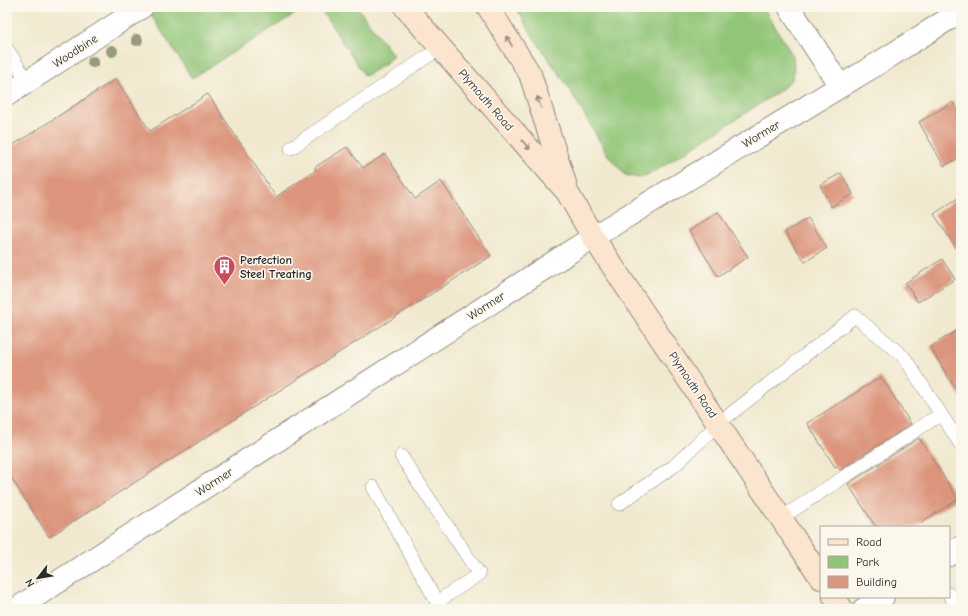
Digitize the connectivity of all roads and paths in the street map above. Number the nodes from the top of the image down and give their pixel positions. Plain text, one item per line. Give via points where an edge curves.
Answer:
1 (142, 7) edge
2 (405, 7) edge
3 (488, 7) edge
4 (789, 7) edge
5 (961, 11) edge
6 (440, 48) junction
7 (7, 49) edge
8 (28, 82) junction
9 (840, 86) junction
10 (7, 95) edge
11 (291, 148) dead end
12 (567, 192) junction
13 (594, 237) junction
14 (941, 414) junction
15 (719, 423) junction
16 (961, 445) edge
17 (400, 456) dead end
18 (373, 487) dead end
19 (619, 504) dead end
20 (781, 518) junction
21 (961, 547) edge
22 (950, 554) edge
23 (820, 576) edge
24 (950, 596) edge
25 (835, 598) edge
26 (881, 598) edge
27 (16, 609) edge
28 (842, 609) edge
29 (864, 609) edge
30 (958, 609) edge

1 - 8 street, Woodbine
2 - 6 main road, Plymouth Road
12 -> 3 main road, Plymouth Road via 530,74
4 - 9 street
5 - 9 street, Wormer
6 - 11 lane
6 -> 12 main road, Plymouth Road
7 - 8 lane
8 - 10 street, Woodbine
9 - 13 street, Wormer
12 - 13 main road, Plymouth Road
13 - 15 main road, Plymouth Road
13 - 27 street, Wormer
14 - 15 lane via 904,357 855,316
14 - 16 lane
14 - 20 lane
15 - 19 lane via 674,466
15 - 20 main road, Plymouth Road
17 - 18 lane via 479,574 437,602
20 - 23 main road, Plymouth Road
21 - 22 street
24 - 30 lane
25 - 28 main road
26 - 29 street

